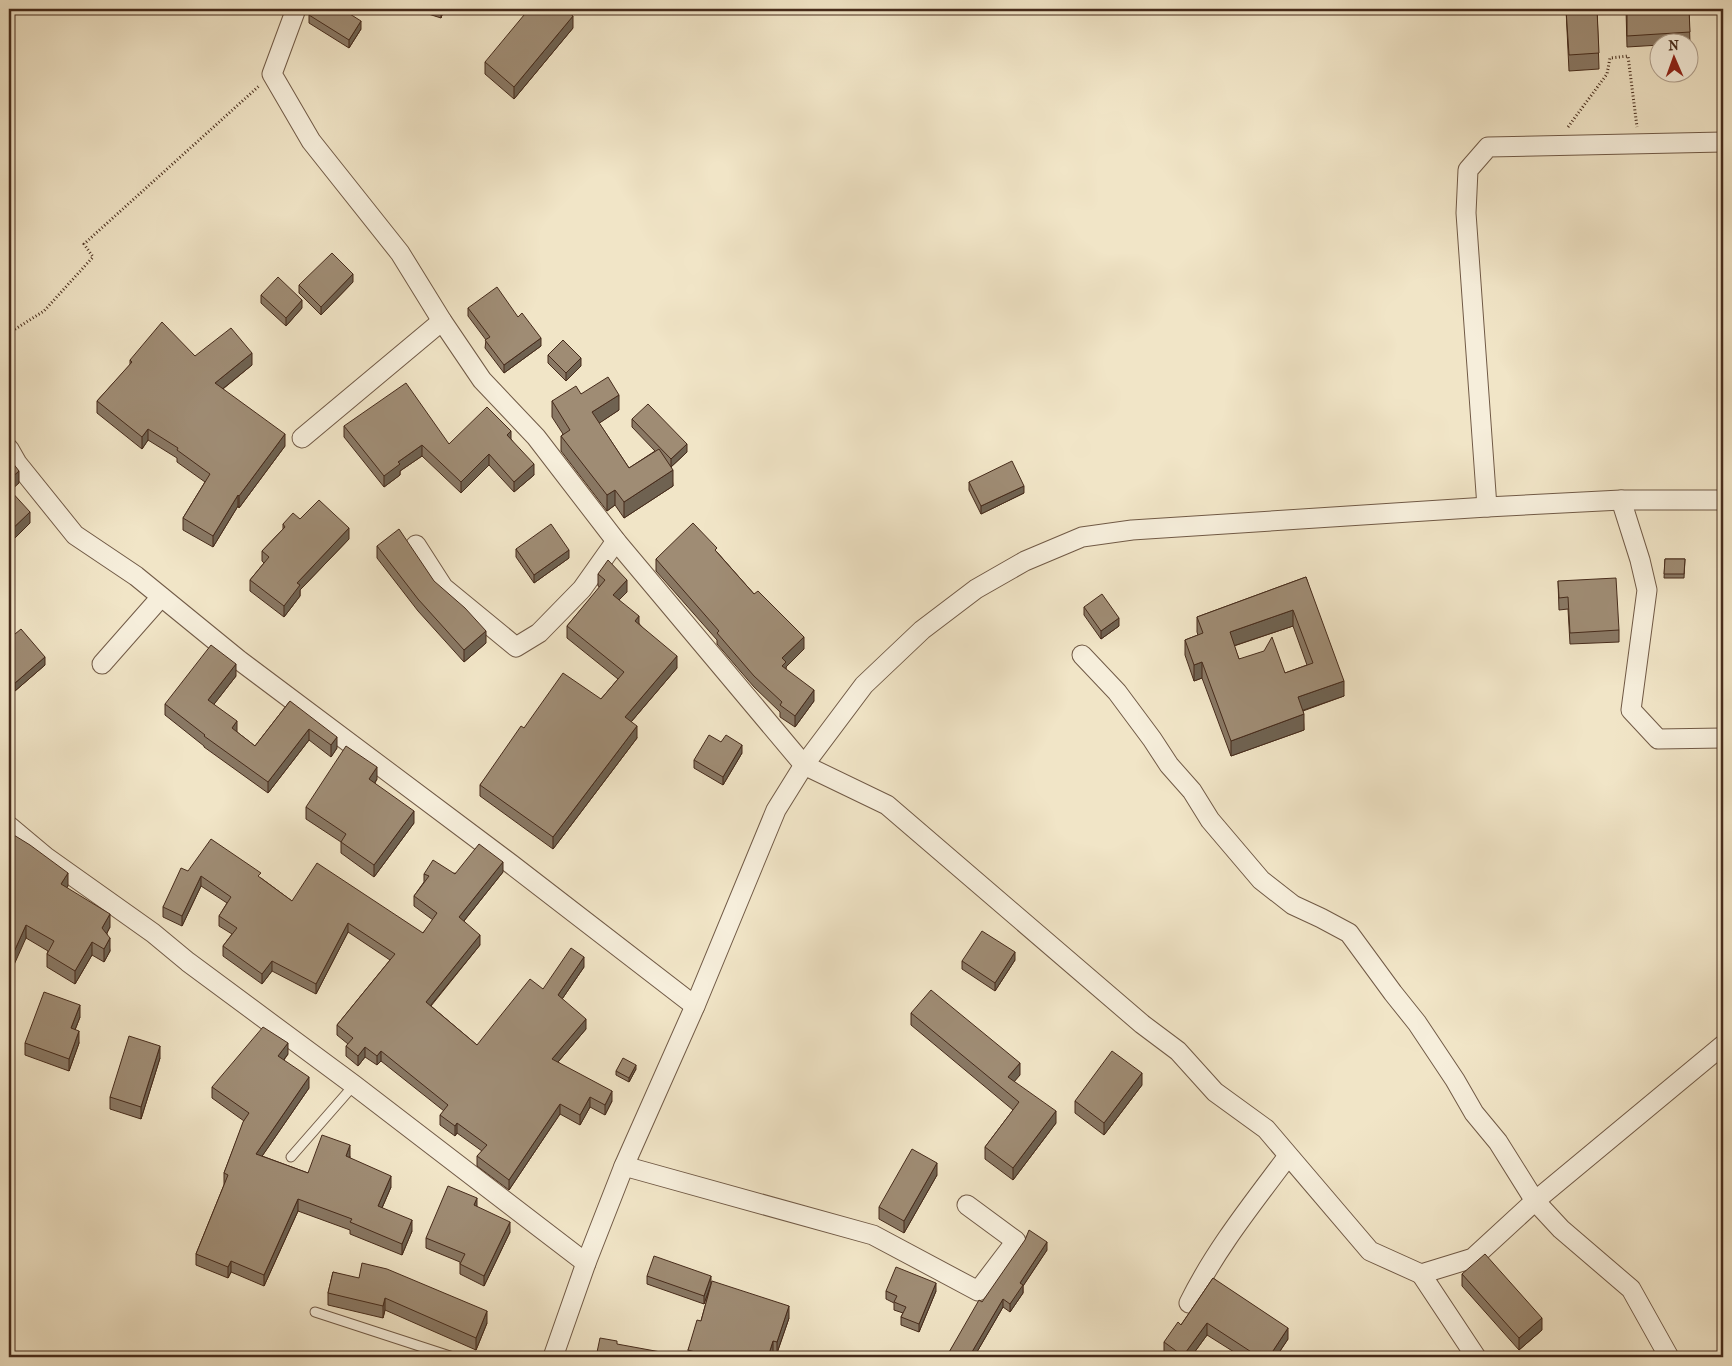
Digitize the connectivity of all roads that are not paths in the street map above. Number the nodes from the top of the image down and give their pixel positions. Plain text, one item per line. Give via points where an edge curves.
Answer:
1 (296, 9) edge
2 (1723, 142) edge
3 (442, 321) junction
4 (302, 438) dead end
5 (9, 449) edge
6 (1622, 500) junction
7 (1723, 500) edge
8 (1487, 507) junction
9 (616, 541) junction
10 (416, 545) dead end
11 (161, 596) junction
12 (1082, 655) dead end
13 (102, 664) dead end
14 (1723, 738) edge
15 (804, 765) junction
16 (9, 826) edge
17 (695, 1006) junction
18 (1723, 1045) edge
19 (354, 1085) junction
20 (1288, 1156) junction
21 (291, 1157) dead end
22 (624, 1166) junction
23 (1536, 1201) junction
24 (967, 1205) dead end
25 (586, 1263) junction
26 (1422, 1274) junction
27 (1189, 1303) dead end
28 (315, 1312) dead end
29 (453, 1357) edge
30 (553, 1357) edge
31 (1476, 1357) edge
32 (1670, 1357) edge

1 - 3 street via 272,74 311,141 400,253
2 - 8 street via 1488,147 1468,170 1466,213
3 - 4 street
3 - 9 street via 482,380 536,437
5 - 11 street via 75,536
6 - 7 street
6 - 8 street
6 - 14 street via 1647,590 1631,710 1658,739
8 - 15 street via 1132,530 1082,537 1025,561 976,588 922,630 864,685
9 - 10 street via 582,589 540,632 516,647 443,587
9 - 15 street
11 - 13 street
11 - 17 street via 239,660
12 - 23 street via 1117,692 1210,820 1261,880 1293,905 1349,933 1417,1023 1474,1113 1498,1142
15 - 17 street via 776,810
15 - 20 street via 887,805 1142,1024 1178,1051 1215,1092 1266,1129
16 - 19 street via 46,857
17 - 22 street
18 - 23 street
19 - 21 lane
19 - 25 street
20 - 26 street via 1370,1251
20 - 27 street via 1212,1261
22 - 24 street via 874,1235 978,1291 1016,1241
22 - 25 street
23 - 26 street via 1473,1258
23 - 32 street via 1561,1229 1631,1289
25 - 30 street
26 - 31 street
28 - 29 lane

